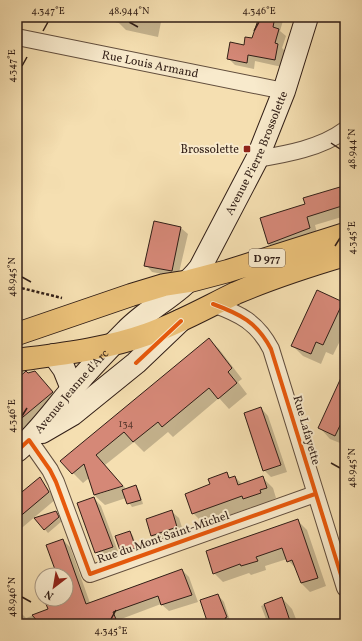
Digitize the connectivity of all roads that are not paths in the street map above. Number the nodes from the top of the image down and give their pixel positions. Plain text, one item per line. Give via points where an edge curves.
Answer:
1 (307, 17) edge
2 (17, 37) edge
3 (284, 91) junction
4 (345, 130) edge
5 (257, 159) junction
6 (345, 234) edge
7 (345, 255) edge
8 (190, 281) junction
9 (213, 304) junction
10 (181, 321) junction
11 (17, 334) edge
12 (114, 343) junction
13 (54, 355) junction
14 (17, 360) edge
15 (72, 389) junction
16 (23, 445) edge
17 (315, 494) junction
18 (345, 588) edge

1 - 3 main road, Avenue Pierre Brossolette
2 - 3 street, Rue Louis Armand
3 - 5 main road, Avenue Pierre Brossolette
4 - 5 street via 336,137 293,153
5 - 8 main road, Avenue Pierre Brossolette via 207,256
6 - 8 main road, D 977
7 - 9 main road, D 977 via 304,267
8 - 11 main road, D 977 via 164,285
8 - 12 main road, Avenue Jeanne d'Arc via 149,310
9 - 10 main road, D 977
9 - 17 street, Rue Lafayette via 250,321 264,335 275,358
10 - 12 main road, D 977
10 - 16 main road, Avenue Jeanne d'Arc via 136,363 73,414
12 - 13 main road, D 977
12 - 15 main road, Avenue Jeanne d'Arc
13 - 14 main road, D 977
13 - 15 main road via 64,369
15 - 16 main road, Avenue Jeanne d'Arc
16 - 17 street, Rue du Mont Saint-Michel via 50,470 90,574
17 - 18 street, Rue Lafayette

